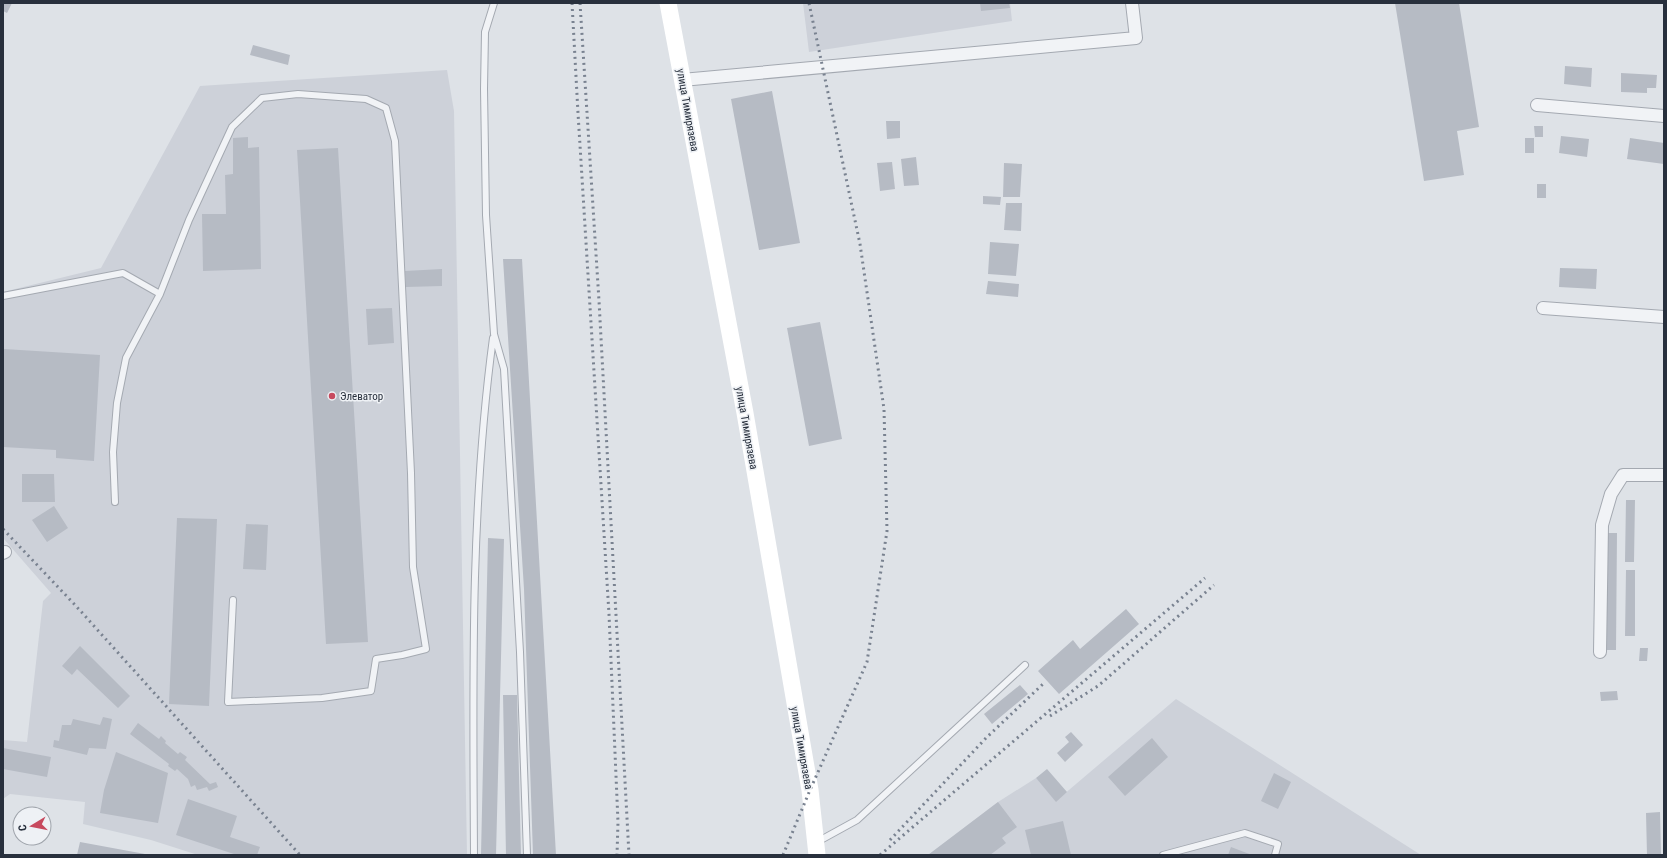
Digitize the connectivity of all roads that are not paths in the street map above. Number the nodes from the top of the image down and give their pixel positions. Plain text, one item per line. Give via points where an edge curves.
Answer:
1 (494, 3) edge
2 (668, 3) edge
3 (1132, 3) edge
4 (682, 80) junction
5 (1537, 105) dead end
6 (1664, 116) edge
7 (160, 294) junction
8 (3, 296) edge
9 (1543, 308) dead end
10 (1664, 317) edge
11 (494, 334) junction
12 (1664, 475) edge
13 (115, 502) dead end
14 (233, 600) dead end
15 (1600, 652) dead end
16 (1025, 665) dead end
17 (816, 849) edge
18 (474, 855) edge
19 (527, 855) edge
20 (1163, 855) edge
21 (1275, 855) edge

1 - 11 lane via 485,32 484,88 486,215
2 - 4 main road, улица Тимирязева
3 - 4 street via 1136,38
4 - 17 main road, улица Тимирязева via 747,429 810,790
5 - 6 street
7 - 8 lane via 123,274
7 - 13 lane via 126,358 117,402 113,452
7 - 14 lane via 189,220 232,127 262,98 298,94 366,99 386,108 394,141 411,474 413,567 426,649 376,659 371,691 322,698 228,702
9 - 10 street
11 - 18 lane via 485,398 478,489 473,690
11 - 19 lane via 504,369 520,652
12 - 15 street via 1623,475 1612,494 1602,525
16 - 17 lane via 857,820
20 - 21 lane via 1245,833 1278,844

